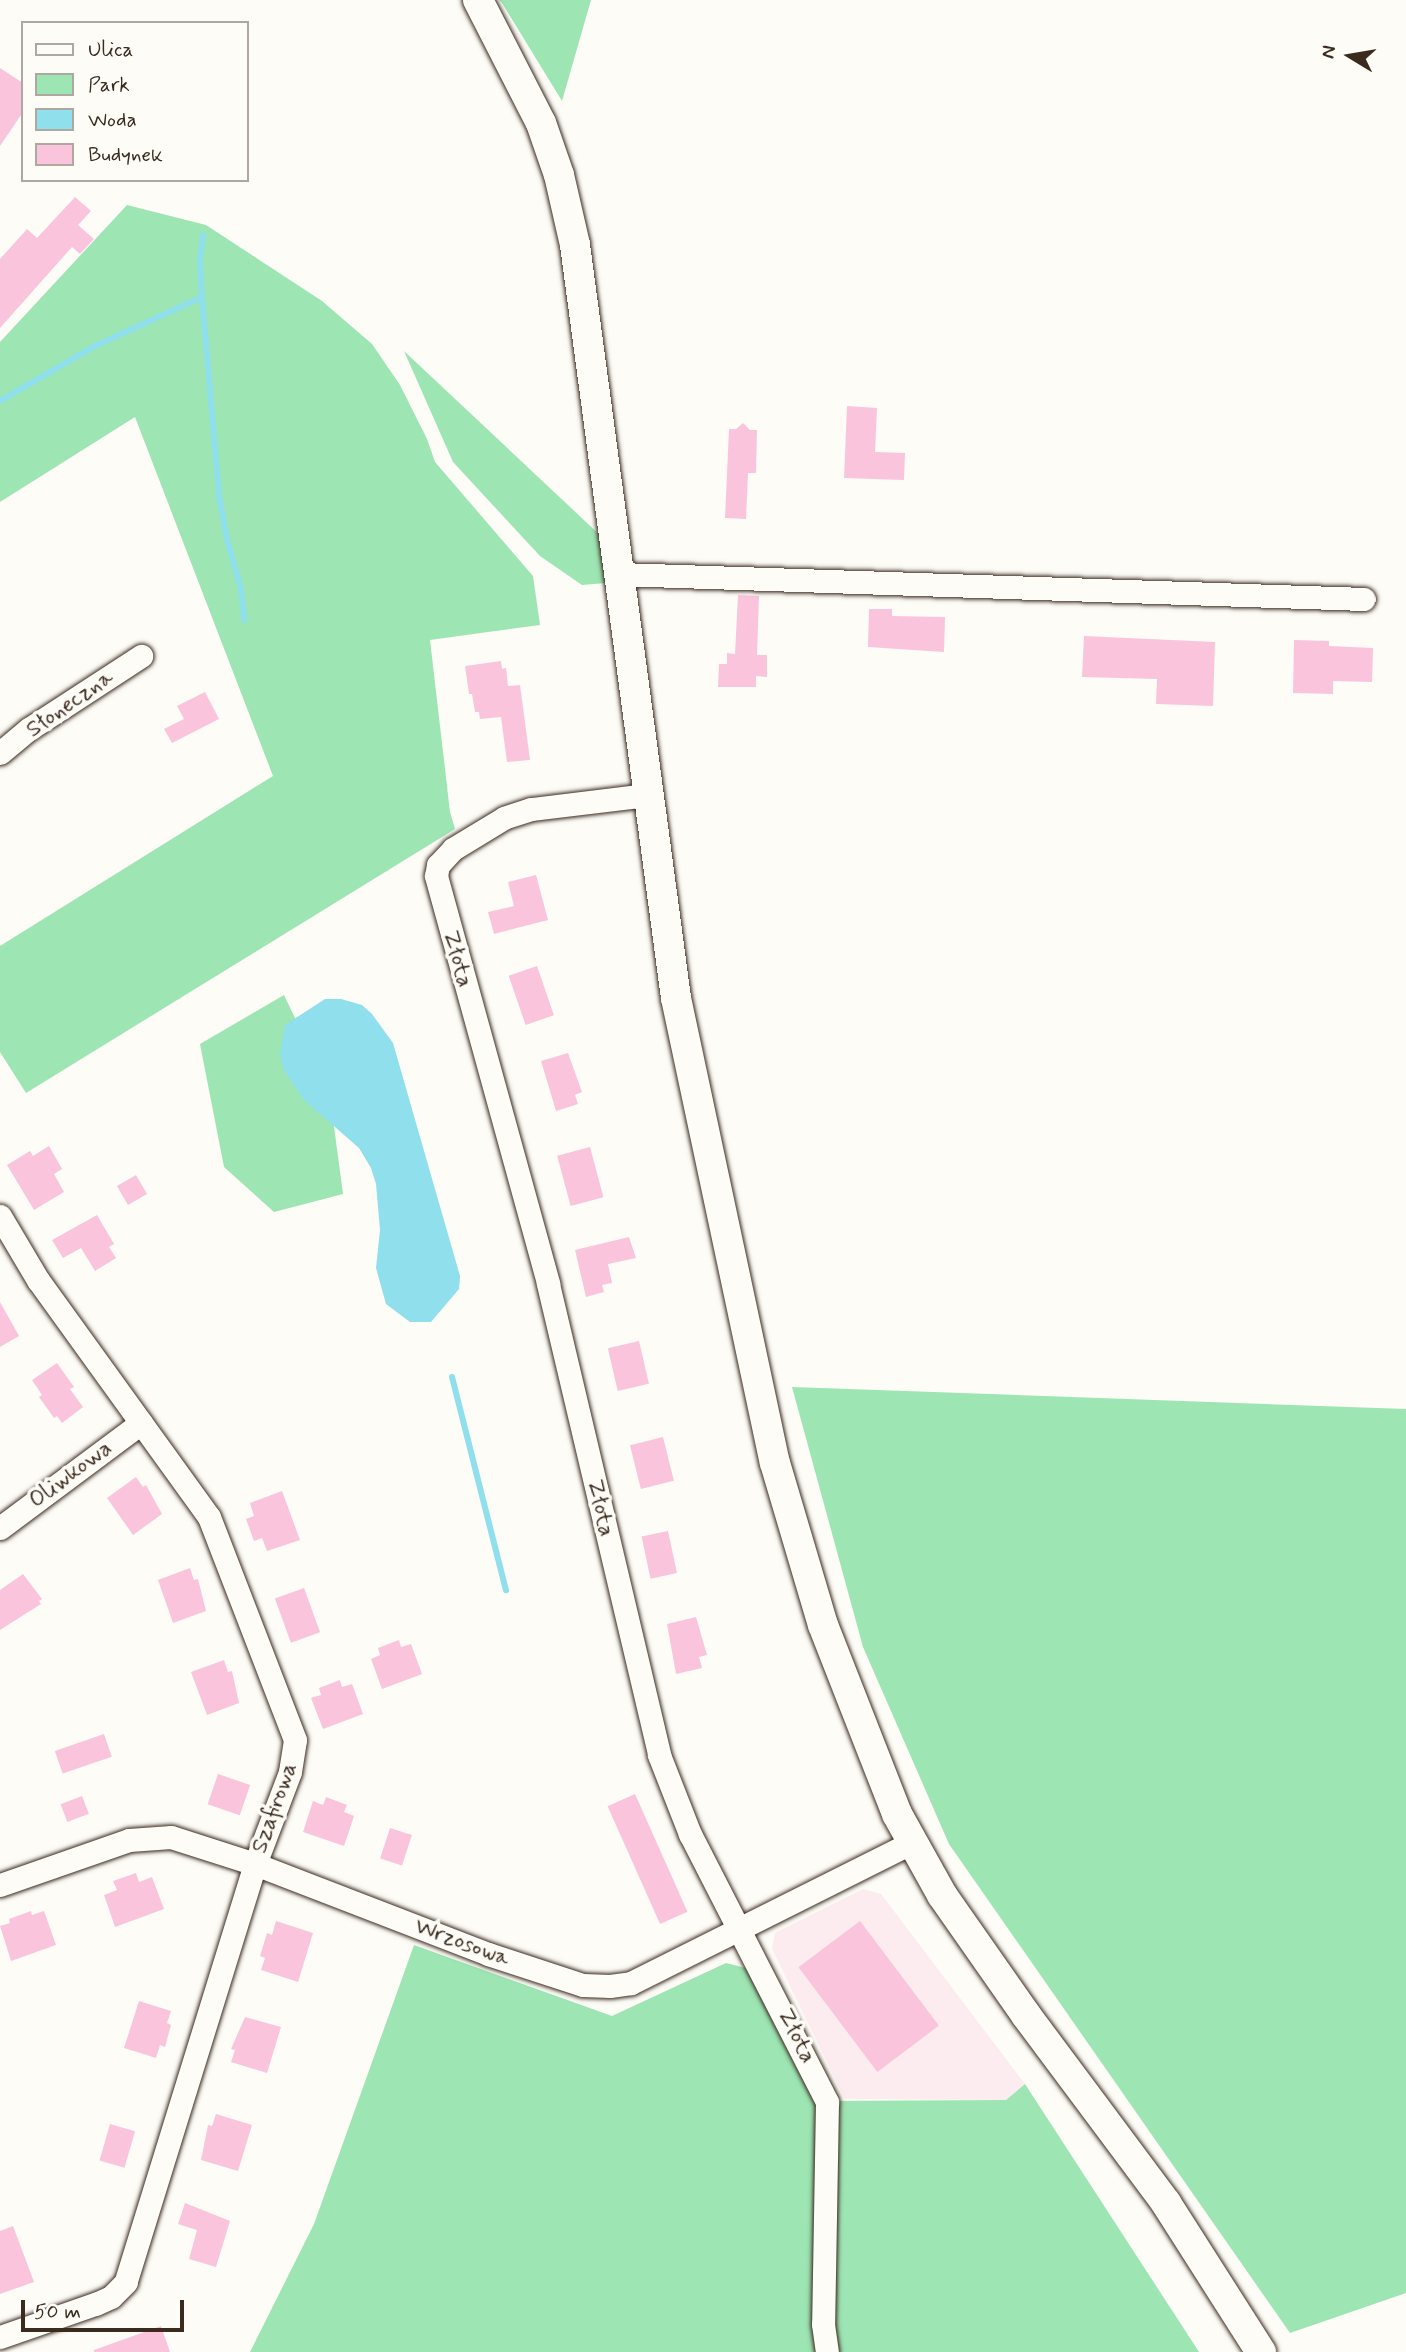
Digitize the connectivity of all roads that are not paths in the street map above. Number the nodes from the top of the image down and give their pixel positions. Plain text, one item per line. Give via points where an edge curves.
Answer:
1 (478, 0) edge
2 (619, 574) junction
3 (1364, 599) dead end
4 (141, 656) dead end
5 (0, 753) edge
6 (647, 795) junction
7 (0, 1216) edge
8 (141, 1423) junction
9 (0, 1528) edge
10 (911, 1843) junction
11 (255, 1864) junction
12 (0, 1885) edge
13 (742, 1930) junction
14 (0, 2337) edge
15 (827, 2352) edge
16 (1261, 2352) edge

1 - 2 street via 541,123 567,207 582,281
2 - 3 street
2 - 6 street
4 - 5 street, Słoneczna
6 - 10 street via 676,998 775,1462 823,1625 873,1759
6 - 13 street, Złota via 531,809 505,818 453,849 438,864 436,876 548,1284 659,1755 690,1834
7 - 8 street, Szafirowa via 38,1280
8 - 9 street, Oliwkowa
8 - 11 street, Szafirowa via 209,1517 295,1740 290,1772
10 - 13 street, Wrzosowa
10 - 16 street via 994,1970 1174,2214
11 - 12 street, Wrzosowa via 189,1841 141,1838
11 - 13 street, Wrzosowa via 488,1954 583,1985 631,1983
11 - 14 street, Szafirowa via 125,2282 111,2297
13 - 15 street, Złota via 827,2102 823,2323

